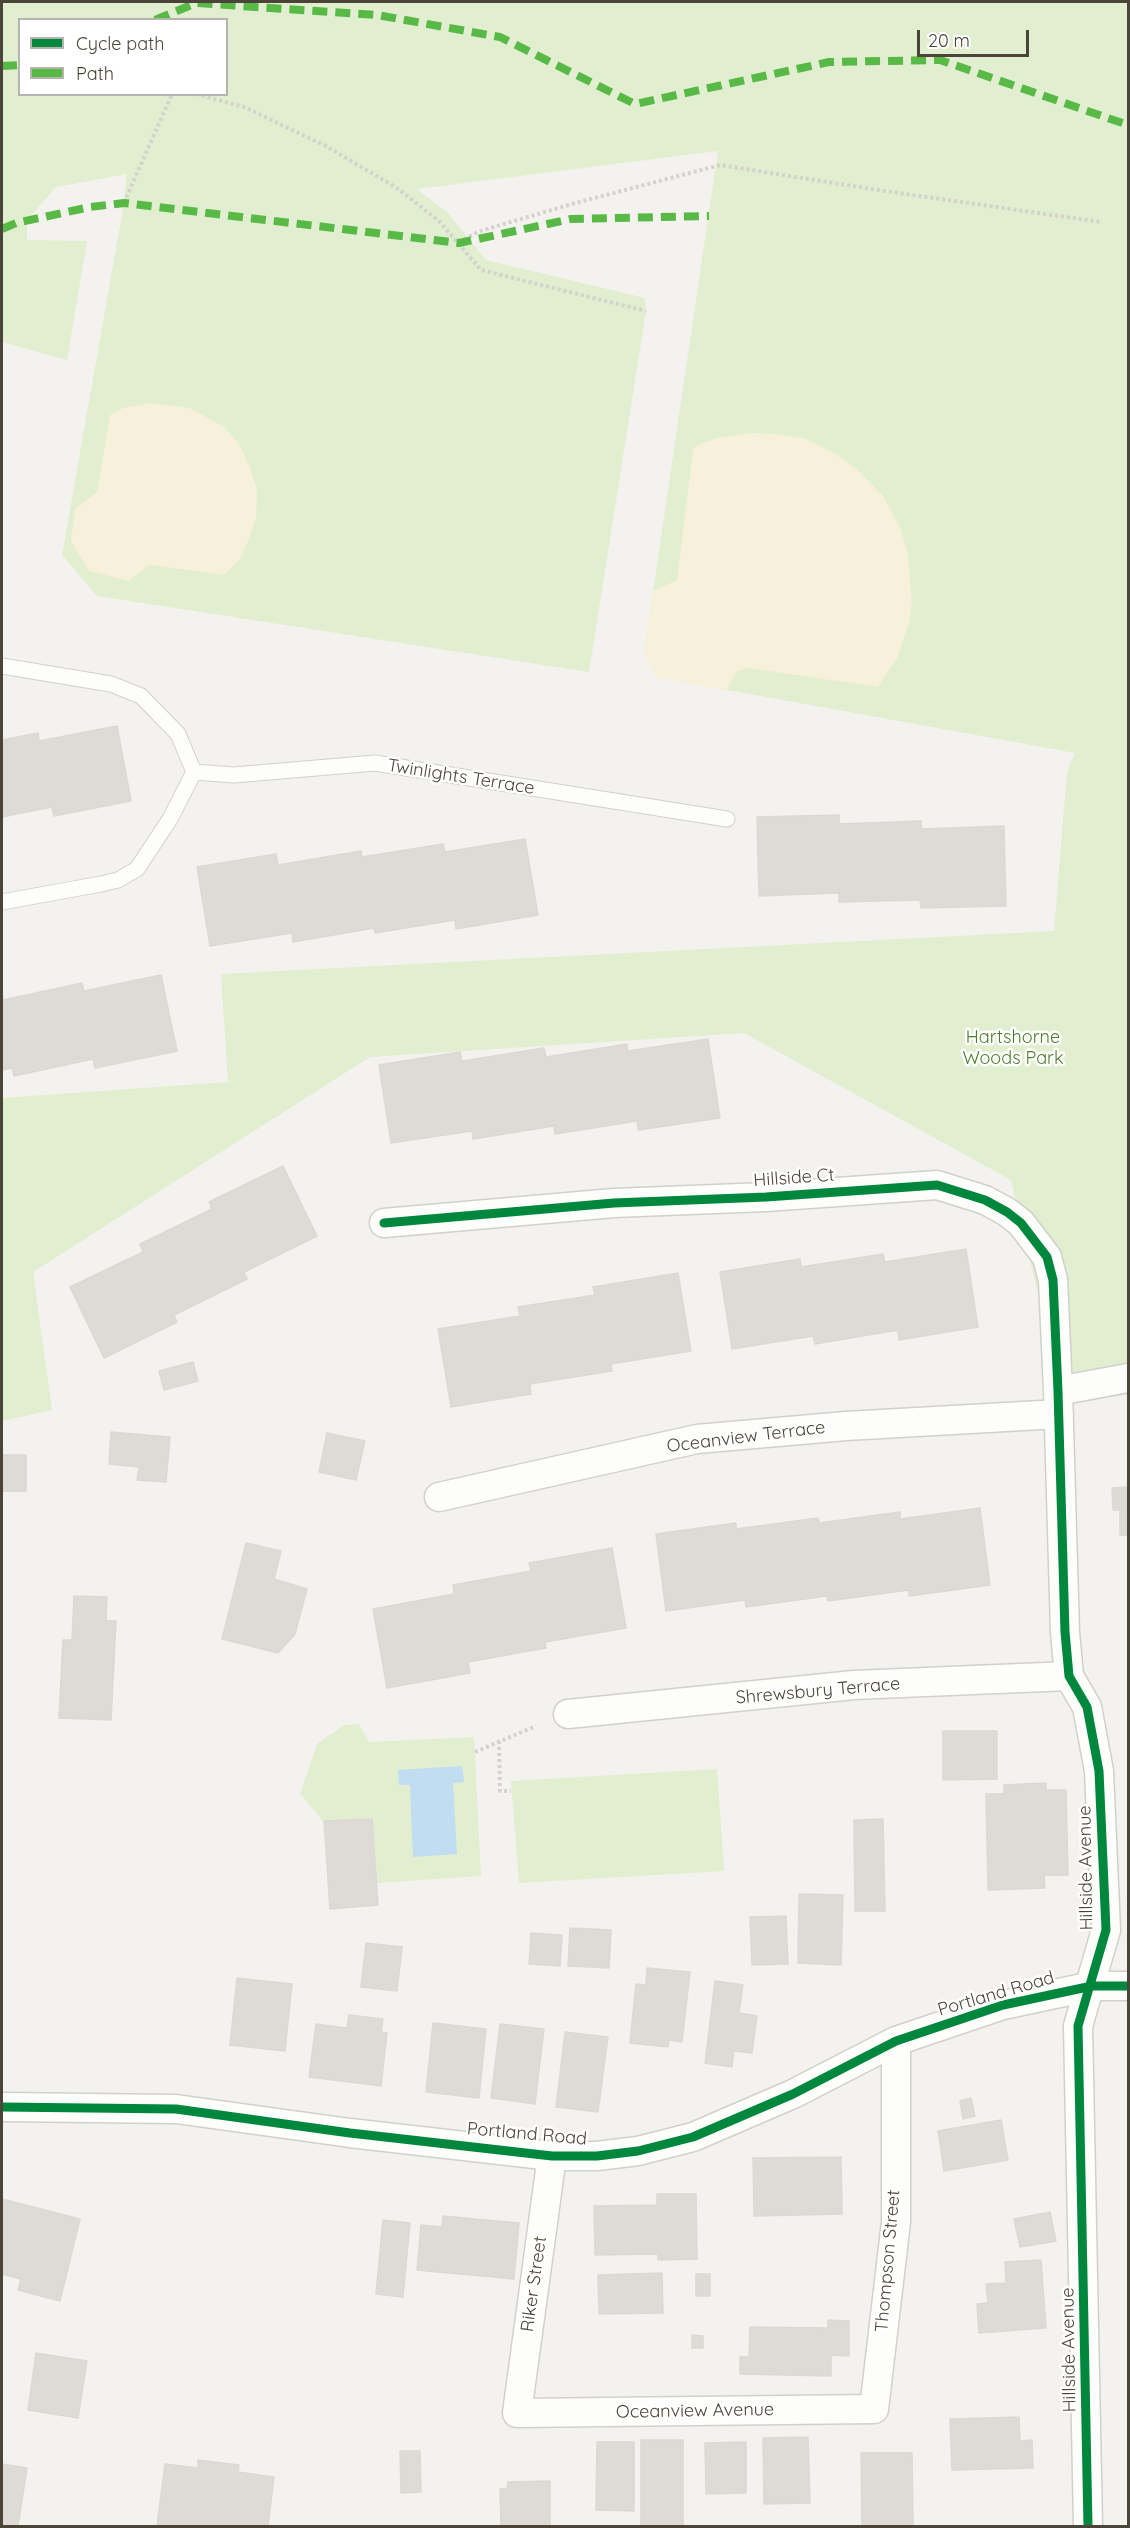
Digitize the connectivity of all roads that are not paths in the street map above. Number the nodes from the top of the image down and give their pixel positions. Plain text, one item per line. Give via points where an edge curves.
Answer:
1 (2, 666) edge
2 (194, 772) junction
3 (727, 819) dead end
4 (2, 902) edge
5 (384, 1223) dead end
6 (1128, 1378) edge
7 (1059, 1403) junction
8 (439, 1497) dead end
9 (1069, 1676) junction
10 (568, 1714) road end
11 (1092, 1986) junction
12 (1128, 1986) edge
13 (896, 2041) junction
14 (2, 2107) edge
15 (552, 2156) junction
16 (874, 2409) joint
17 (516, 2413) joint
18 (1088, 2526) edge

1 - 2 lane via 111,684 141,696 178,734
2 - 3 lane, Twinlights Terrace via 234,775 375,763
2 - 4 lane via 170,819 137,869 118,880
5 - 7 street, Hillside Ct via 614,1203 937,1185 985,1200 1007,1212 1021,1223 1047,1257 1053,1280
6 - 7 street, Oceanview Terrace
7 - 8 street, Oceanview Terrace via 697,1439
7 - 9 street, Hillside Avenue
9 - 10 street, Shrewsbury Terrace via 854,1685
9 - 11 street, Hillside Avenue via 1087,1707 1100,1771 1106,1930
11 - 12 street, Portland Road
11 - 13 street, Portland Road via 1003,2005
11 - 18 street, Hillside Avenue via 1078,2026
13 - 15 street, Portland Road via 793,2094 693,2137 638,2151
13 - 16 street, Thompson Street via 896,2222
14 - 15 street, Portland Road via 176,2109
15 - 17 street, Riker Street
16 - 17 street, Oceanview Avenue

